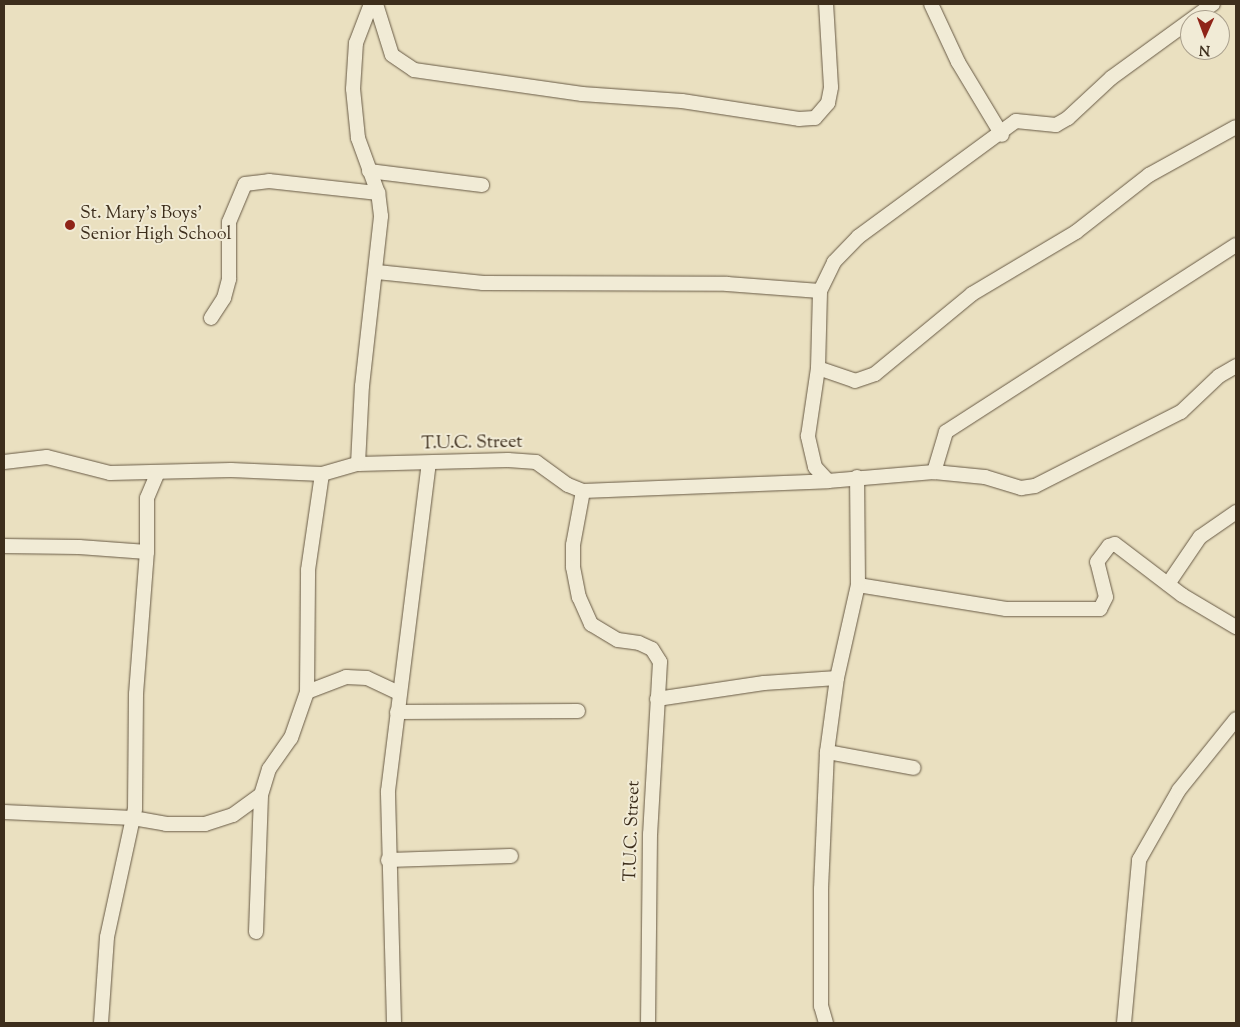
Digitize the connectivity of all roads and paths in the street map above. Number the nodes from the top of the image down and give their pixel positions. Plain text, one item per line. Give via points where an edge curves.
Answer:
1 (371, 4) edge
2 (376, 4) edge
3 (826, 4) edge
4 (931, 4) edge
5 (1213, 4) edge
6 (1236, 127) edge
7 (1002, 135) junction
8 (369, 171) junction
9 (482, 185) dead end
10 (378, 193) junction
11 (1236, 245) edge
12 (377, 272) junction
13 (820, 291) junction
14 (211, 318) dead end
15 (1236, 366) edge
16 (818, 368) junction
17 (4, 462) edge
18 (358, 464) junction
19 (429, 464) junction
20 (934, 472) junction
21 (157, 474) junction
22 (322, 474) junction
23 (857, 478) junction
24 (828, 481) junction
25 (583, 491) junction
26 (1236, 512) edge
27 (4, 546) edge
28 (147, 552) junction
29 (1168, 584) junction
30 (858, 585) junction
31 (1236, 627) edge
32 (838, 678) junction
33 (307, 692) junction
34 (399, 693) junction
35 (657, 699) junction
36 (578, 711) dead end
37 (397, 712) junction
38 (1236, 719) edge
39 (827, 752) junction
40 (914, 768) dead end
41 (261, 795) junction
42 (4, 812) edge
43 (133, 818) junction
44 (511, 856) dead end
45 (388, 860) junction
46 (256, 932) dead end
47 (101, 1023) edge
48 (394, 1023) edge
49 (648, 1023) edge
50 (826, 1023) edge
51 (1124, 1023) edge

1 - 8 street via 356,43 353,67 358,138
2 - 3 street via 392,55 414,70 582,94 682,101 799,119 815,118 828,103 831,87
4 - 7 street via 945,38
5 - 7 street via 1111,78 1068,118 1056,125 1016,122
6 - 16 street via 1149,175 1076,232 972,294 876,374 855,381
7 - 13 street via 858,237 834,262
8 - 9 street
8 - 10 street
10 - 12 street via 381,216
10 - 14 street via 269,181 245,184 229,222 229,279 224,298
11 - 20 street via 953,427 944,438
12 - 13 street via 483,283 727,284
12 - 18 street via 362,386
13 - 16 street
15 - 20 street via 1218,376 1181,412 1035,486 1021,488 985,477
16 - 24 street via 808,436 815,467
17 - 21 street, T.U.C. Street via 46,457 110,473
18 - 19 street, T.U.C. Street
18 - 22 street, T.U.C. Street
19 - 25 street, T.U.C. Street via 508,460 536,462 568,485
19 - 34 street
20 - 23 street
21 - 22 street, T.U.C. Street via 231,470
21 - 28 street via 147,498
22 - 33 street via 308,570
23 - 24 street
23 - 30 street
24 - 25 street
25 - 35 street, T.U.C. Street via 573,545 573,567 579,597 591,624 618,640 652,649 660,662 661,681
26 - 29 street via 1200,538
27 - 28 street via 78,546
28 - 43 street via 136,694
29 - 30 street via 1115,544 1109,546 1097,562 1106,597 1100,609 1006,609
29 - 31 street
30 - 32 street
32 - 35 street via 764,683
32 - 39 street
33 - 34 street via 346,677 367,678
33 - 41 street via 294,732 269,769
34 - 37 street
35 - 49 street, T.U.C. Street via 650,834
36 - 37 street
37 - 45 street via 388,791
38 - 51 street via 1179,790 1139,860
39 - 40 street
39 - 50 street via 821,889 821,1006
41 - 43 street via 233,815 204,824 166,824
41 - 46 street
42 - 43 street
43 - 47 street via 107,937
44 - 45 street
45 - 48 street

